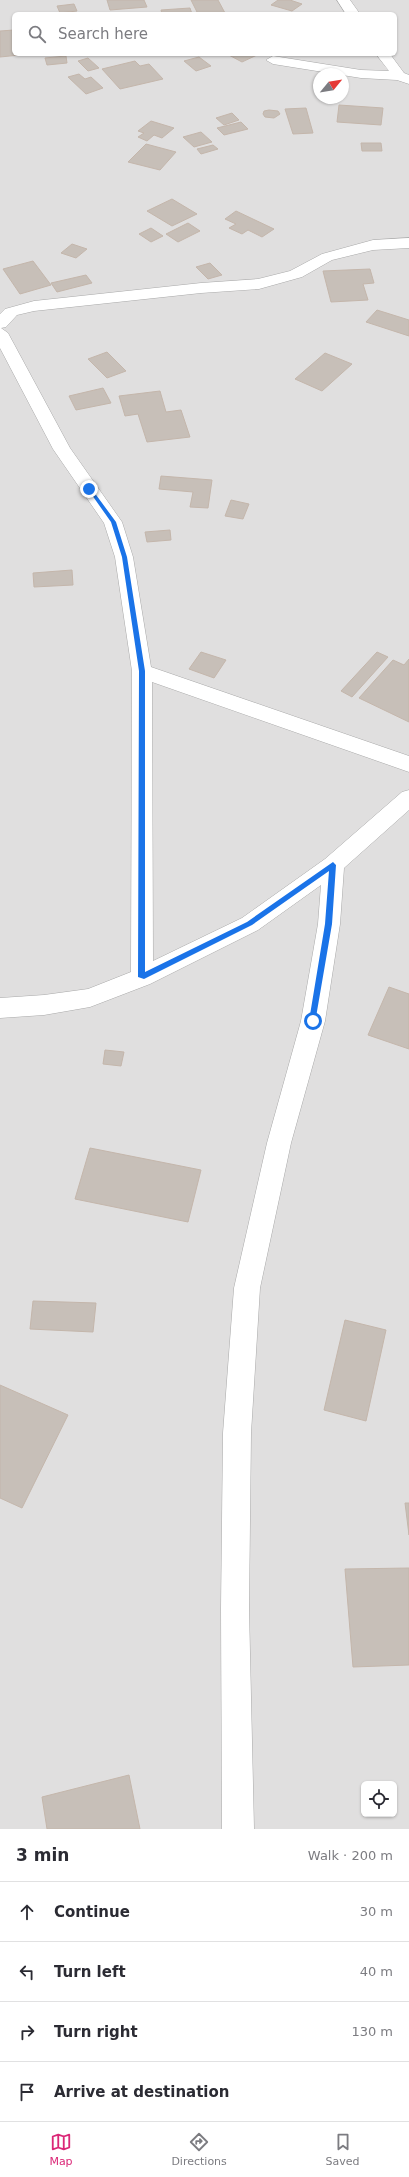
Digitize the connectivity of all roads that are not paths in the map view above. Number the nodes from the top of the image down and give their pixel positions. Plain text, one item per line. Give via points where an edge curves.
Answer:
1 (343, 0) edge
2 (352, 12) edge
3 (385, 56) edge
4 (273, 60) dead end
5 (404, 78) edge
6 (409, 243) edge
7 (0, 324) edge
8 (0, 333) edge
9 (142, 671) junction
10 (409, 764) edge
11 (409, 798) edge
12 (333, 865) junction
13 (142, 977) junction
14 (0, 1008) edge
15 (238, 1829) edge

1 - 2 street
3 - 5 street
4 - 5 street
6 - 7 street via 373,245 327,258 296,274 259,284 34,306 11,312
8 - 9 street via 62,450 113,522 124,557
9 - 10 street
9 - 13 street
11 - 12 street
12 - 13 street via 250,924
12 - 15 street via 329,924 313,1021 279,1143 247,1288 237,1433 235,1609
13 - 14 street via 90,998

